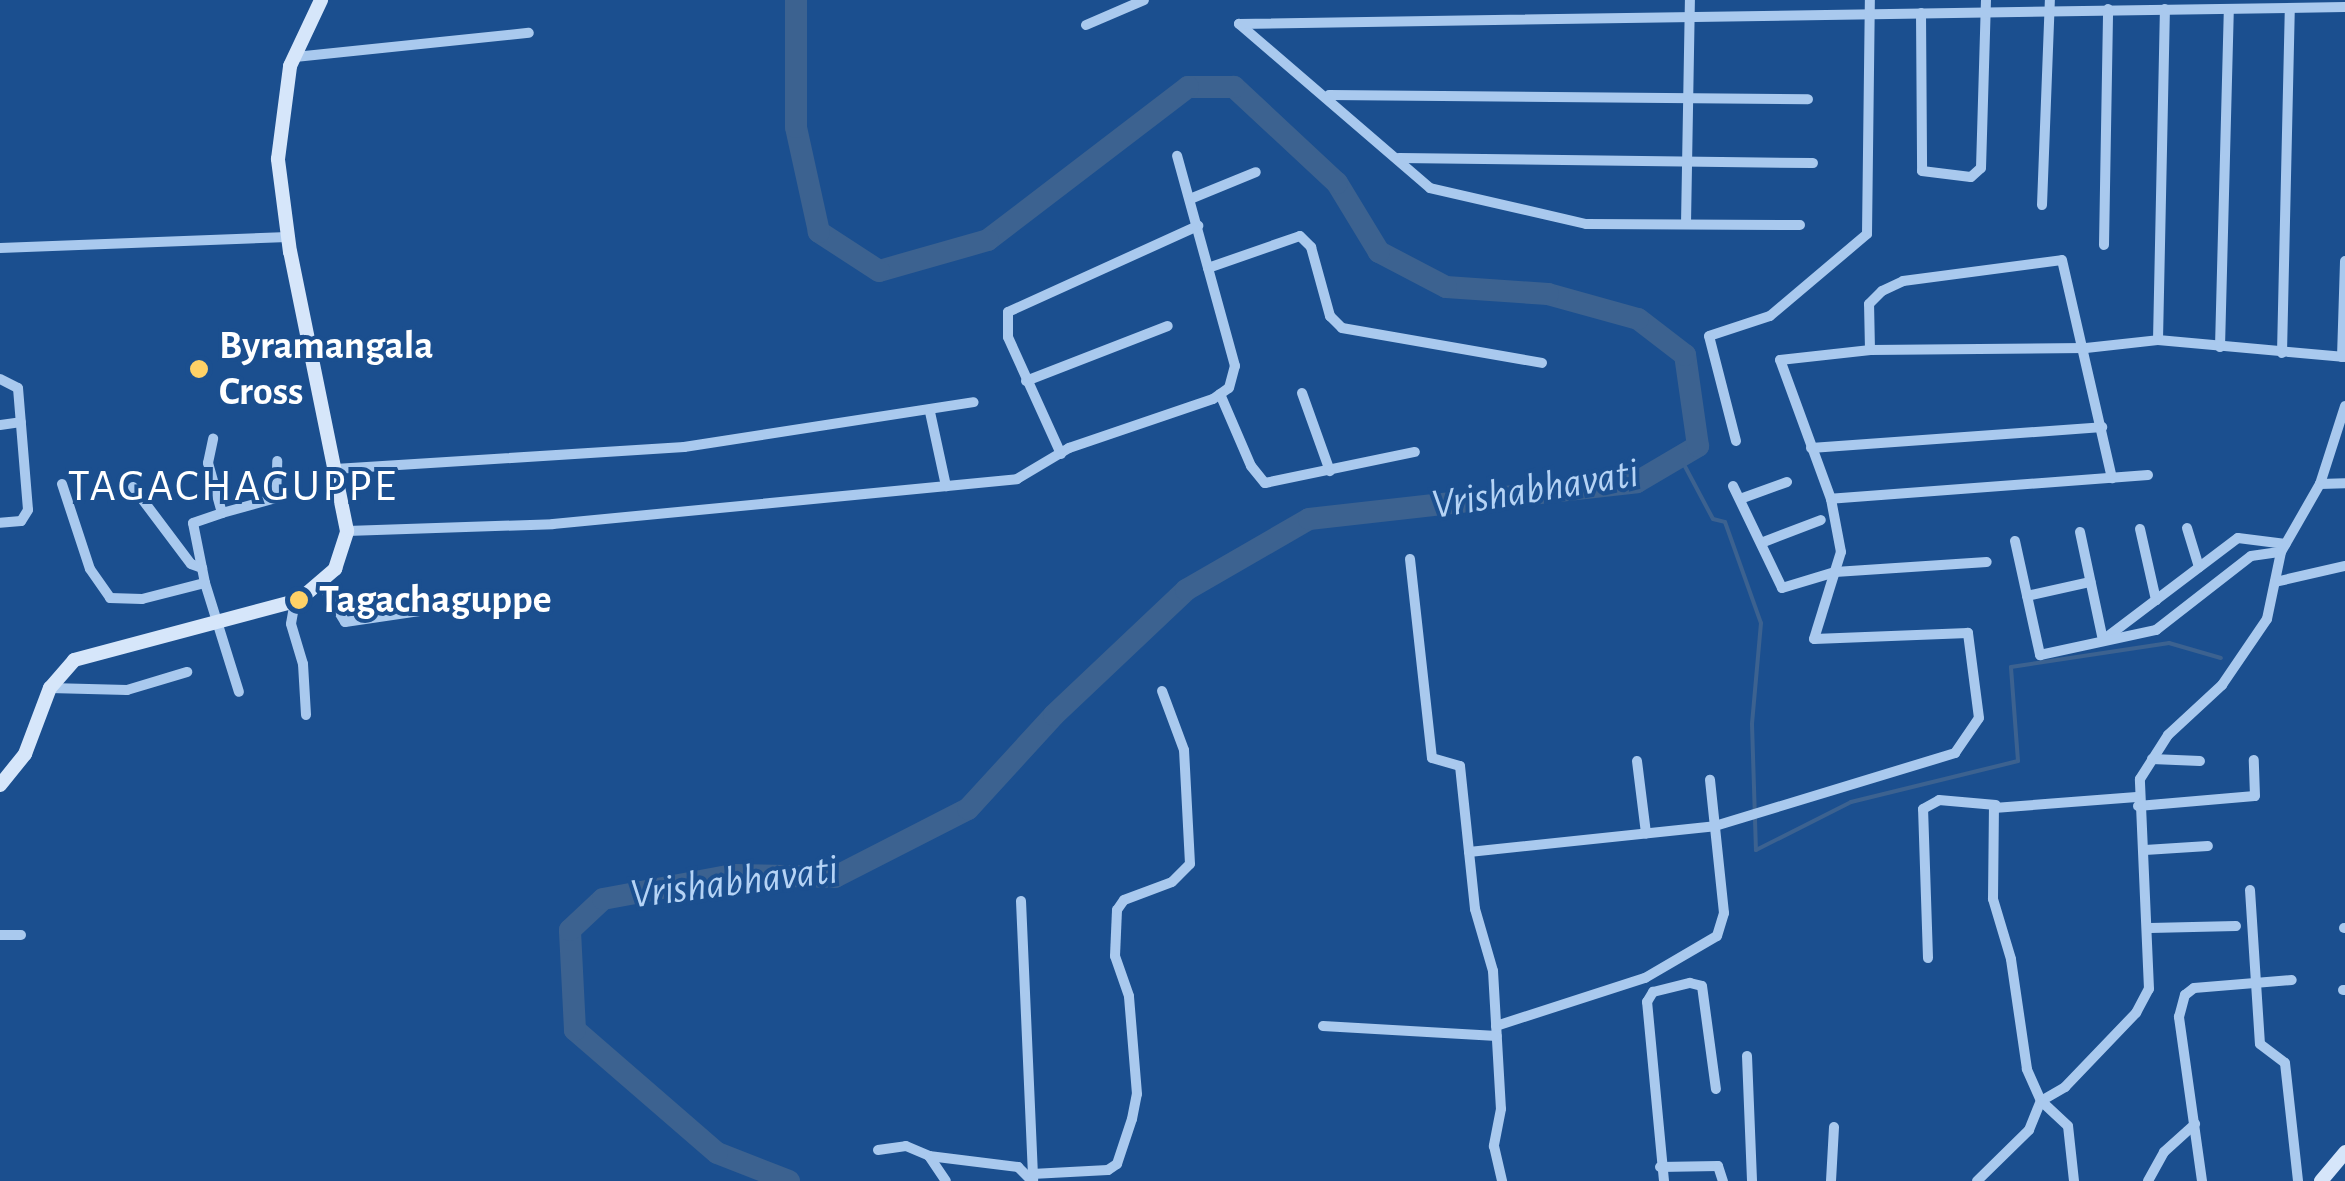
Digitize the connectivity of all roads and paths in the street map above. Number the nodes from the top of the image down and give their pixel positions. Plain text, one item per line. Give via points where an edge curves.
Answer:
1 (322, 0) edge
2 (1144, 0) edge
3 (1569, 0) edge
4 (1629, 0) edge
5 (1690, 0) edge
6 (1870, 0) edge
7 (2050, 4) edge
8 (1987, 5) edge
9 (2345, 7) edge
10 (2290, 8) junction
11 (2108, 9) junction
12 (2165, 10) junction
13 (2229, 11) junction
14 (1921, 13) junction
15 (1630, 14) junction
16 (1690, 14) junction
17 (1569, 15) junction
18 (1869, 15) junction
19 (1086, 25) dead end
20 (529, 32) dead end
21 (294, 58) junction
22 (1328, 95) junction
23 (1688, 98) junction
24 (1808, 99) dead end
25 (1177, 156) dead end
26 (1398, 158) junction
27 (1689, 162) junction
28 (1813, 163) dead end
29 (1256, 172) dead end
30 (1190, 199) junction
31 (2042, 204) dead end
32 (1686, 224) junction
33 (1800, 225) dead end
34 (1198, 226) junction
35 (288, 236) junction
36 (2104, 245) dead end
37 (0, 248) edge
38 (2345, 262) edge
39 (1208, 268) junction
40 (1168, 326) dead end
41 (2158, 340) junction
42 (2220, 347) junction
43 (2086, 348) junction
44 (1870, 350) junction
45 (2282, 353) junction
46 (2344, 357) edge
47 (1542, 362) dead end
48 (0, 379) edge
49 (1026, 381) junction
50 (1302, 393) dead end
51 (1220, 394) junction
52 (974, 402) dead end
53 (2345, 406) edge
54 (930, 412) junction
55 (21, 422) junction
56 (0, 425) edge
57 (2102, 427) junction
58 (2342, 432) edge
59 (214, 439) dead end
60 (1736, 441) dead end
61 (1811, 448) junction
62 (1415, 452) dead end
63 (1061, 454) junction
64 (278, 461) dead end
65 (335, 469) junction
66 (1330, 471) junction
67 (2148, 475) dead end
68 (2112, 478) junction
69 (1788, 482) dead end
70 (2345, 483) edge
71 (62, 484) dead end
72 (2320, 484) junction
73 (946, 486) junction
74 (1733, 486) dead end
75 (133, 487) dead end
76 (1740, 499) junction
77 (1830, 499) junction
78 (222, 513) junction
79 (1821, 520) dead end
80 (0, 523) edge
81 (2187, 528) dead end
82 (2140, 529) dead end
83 (347, 531) junction
84 (2080, 532) dead end
85 (2016, 541) dead end
86 (1761, 543) junction
87 (2284, 548) junction
88 (1410, 558) dead end
89 (1986, 562) dead end
90 (2345, 566) edge
91 (2198, 567) junction
92 (202, 568) junction
93 (1834, 572) junction
94 (320, 582) junction
95 (2090, 582) junction
96 (2275, 582) junction
97 (205, 583) junction
98 (2027, 596) junction
99 (514, 597) dead end
100 (296, 600) junction
101 (2156, 600) junction
102 (221, 620) junction
103 (2102, 640) junction
104 (188, 672) dead end
105 (50, 688) junction
106 (1162, 691) dead end
107 (240, 692) dead end
108 (306, 715) dead end
109 (2152, 759) junction
110 (2254, 760) dead end
111 (2200, 761) dead end
112 (1637, 762) dead end
113 (1710, 780) dead end
114 (0, 785) edge
115 (2137, 801) junction
116 (1996, 805) junction
117 (1715, 826) junction
118 (1646, 833) junction
119 (2208, 846) dead end
120 (2145, 850) junction
121 (1469, 852) junction
122 (2250, 890) dead end
123 (1021, 901) dead end
124 (2236, 926) dead end
125 (2150, 928) junction
126 (0, 935) edge
127 (21, 935) dead end
128 (1928, 958) dead end
129 (2292, 980) dead end
130 (2253, 984) junction
131 (1323, 1026) dead end
132 (1496, 1031) junction
133 (1747, 1056) dead end
134 (1716, 1089) dead end
135 (2041, 1101) junction
136 (2195, 1124) junction
137 (1834, 1127) dead end
138 (878, 1150) dead end
139 (2345, 1152) edge
140 (929, 1156) junction
141 (1660, 1167) junction
142 (2328, 1177) edge
143 (1032, 1179) edge
144 (946, 1181) edge
145 (1502, 1181) edge
146 (1664, 1181) edge
147 (1722, 1181) edge
148 (1752, 1181) edge
149 (1831, 1181) edge
150 (1977, 1181) edge
151 (2074, 1181) edge
152 (2148, 1181) edge
153 (2202, 1181) edge
154 (2298, 1181) edge

1 - 21 main road
2 - 19 street
3 - 17 street
4 - 15 street
5 - 16 street
6 - 18 street
7 - 8 street
7 - 11 street
7 - 31 street
8 - 14 street
8 - 14 street via 1982,168 1971,177 1922,172
9 - 10 street
10 - 13 street
10 - 45 street
11 - 12 street
11 - 36 street
12 - 13 street
12 - 41 street
13 - 42 street
14 - 18 street
15 - 16 street
15 - 17 street
16 - 18 street
16 - 23 street
17 - 22 street via 1240,24
18 - 60 street via 1867,234 1770,316 1708,336
20 - 21 street
21 - 35 main road via 278,160
22 - 23 street
22 - 26 street
23 - 24 street
23 - 27 street
25 - 30 street
26 - 27 street
26 - 32 street via 1430,188 1504,209 1586,224
27 - 28 street
27 - 32 street
29 - 30 street
30 - 34 street
32 - 33 street
34 - 39 street
34 - 49 street via 1008,312 1008,337
35 - 37 street
35 - 65 main road
38 - 46 street
39 - 47 street via 1300,236 1311,247 1330,316 1342,328
39 - 51 street via 1235,366
40 - 49 street
41 - 42 street
41 - 43 street
42 - 45 street
43 - 44 street
43 - 44 street via 2062,260 1903,281 1882,290 1869,304
43 - 57 street
44 - 61 street via 1780,360
45 - 46 street
48 - 55 street via 18,388
49 - 63 street
50 - 66 street
51 - 63 street
51 - 66 street via 1250,466 1266,482
52 - 54 street
53 - 58 street
54 - 65 street via 684,447
54 - 73 street
55 - 56 street
55 - 80 street via 27,518
57 - 61 street
57 - 68 street
58 - 72 street
59 - 78 street via 208,463
61 - 77 street
62 - 66 street
63 - 73 street via 1017,478
64 - 78 street via 276,498
65 - 83 main road
67 - 68 street
68 - 77 street
69 - 76 street
70 - 72 street
71 - 97 street via 90,570 110,598 142,599
72 - 87 street
73 - 83 street via 553,524
74 - 76 street
75 - 92 street via 190,564
76 - 86 street
77 - 93 street via 1841,552
78 - 92 street via 192,523
79 - 86 street
81 - 91 street
82 - 101 street
83 - 94 main road via 335,569
84 - 95 street
85 - 98 street
86 - 93 street via 1782,588
87 - 91 street via 2238,538
87 - 96 street
87 - 103 street via 2250,556 2156,630
88 - 121 street via 1432,758 1459,764
89 - 93 street
90 - 96 street
91 - 101 street
92 - 97 street
93 - 117 street via 1814,639 1968,634 1979,718 1954,753
94 - 99 street via 345,622
94 - 100 main road
95 - 98 street
95 - 103 street
96 - 109 street via 2266,619 2222,686 2168,735
97 - 102 street
98 - 103 street via 2040,655
100 - 102 main road
100 - 108 street via 291,624 303,664
101 - 103 street
102 - 105 main road via 74,660
102 - 107 street
104 - 105 street via 110,692
105 - 114 main road via 25,754
106 - 143 street via 1184,750 1190,864 1172,882 1124,900 1116,910 1114,956 1128,996 1137,1094 1132,1119 1118,1164 1108,1170
109 - 111 street
109 - 115 street
110 - 115 street via 2255,796
112 - 118 street
113 - 117 street
115 - 116 street
115 - 120 street
116 - 128 street via 1939,800 1923,810
116 - 135 street via 1988,861 1994,906 2011,958 2027,1069
117 - 118 street
117 - 132 street via 1724,913 1717,936 1645,978
118 - 121 street
119 - 120 street
120 - 125 street
121 - 132 street via 1476,914 1493,971
122 - 130 street
123 - 143 street
124 - 125 street
125 - 135 street via 2149,989 2136,1012 2065,1087
126 - 127 street
129 - 130 street
130 - 136 street via 2194,988 2185,995 2179,1016
130 - 154 street via 2262,1049 2285,1063
131 - 132 street
132 - 145 street via 1501,1109 1494,1146
133 - 148 street
134 - 141 street via 1702,986 1653,992 1647,1002 1660,1091
135 - 150 street via 2029,1130
135 - 151 street via 2068,1126
136 - 152 street via 2164,1152
136 - 153 street
137 - 149 street
138 - 140 street via 906,1146
139 - 142 main road
140 - 143 street via 1018,1167
140 - 144 street
141 - 146 street
141 - 147 street via 1718,1166

